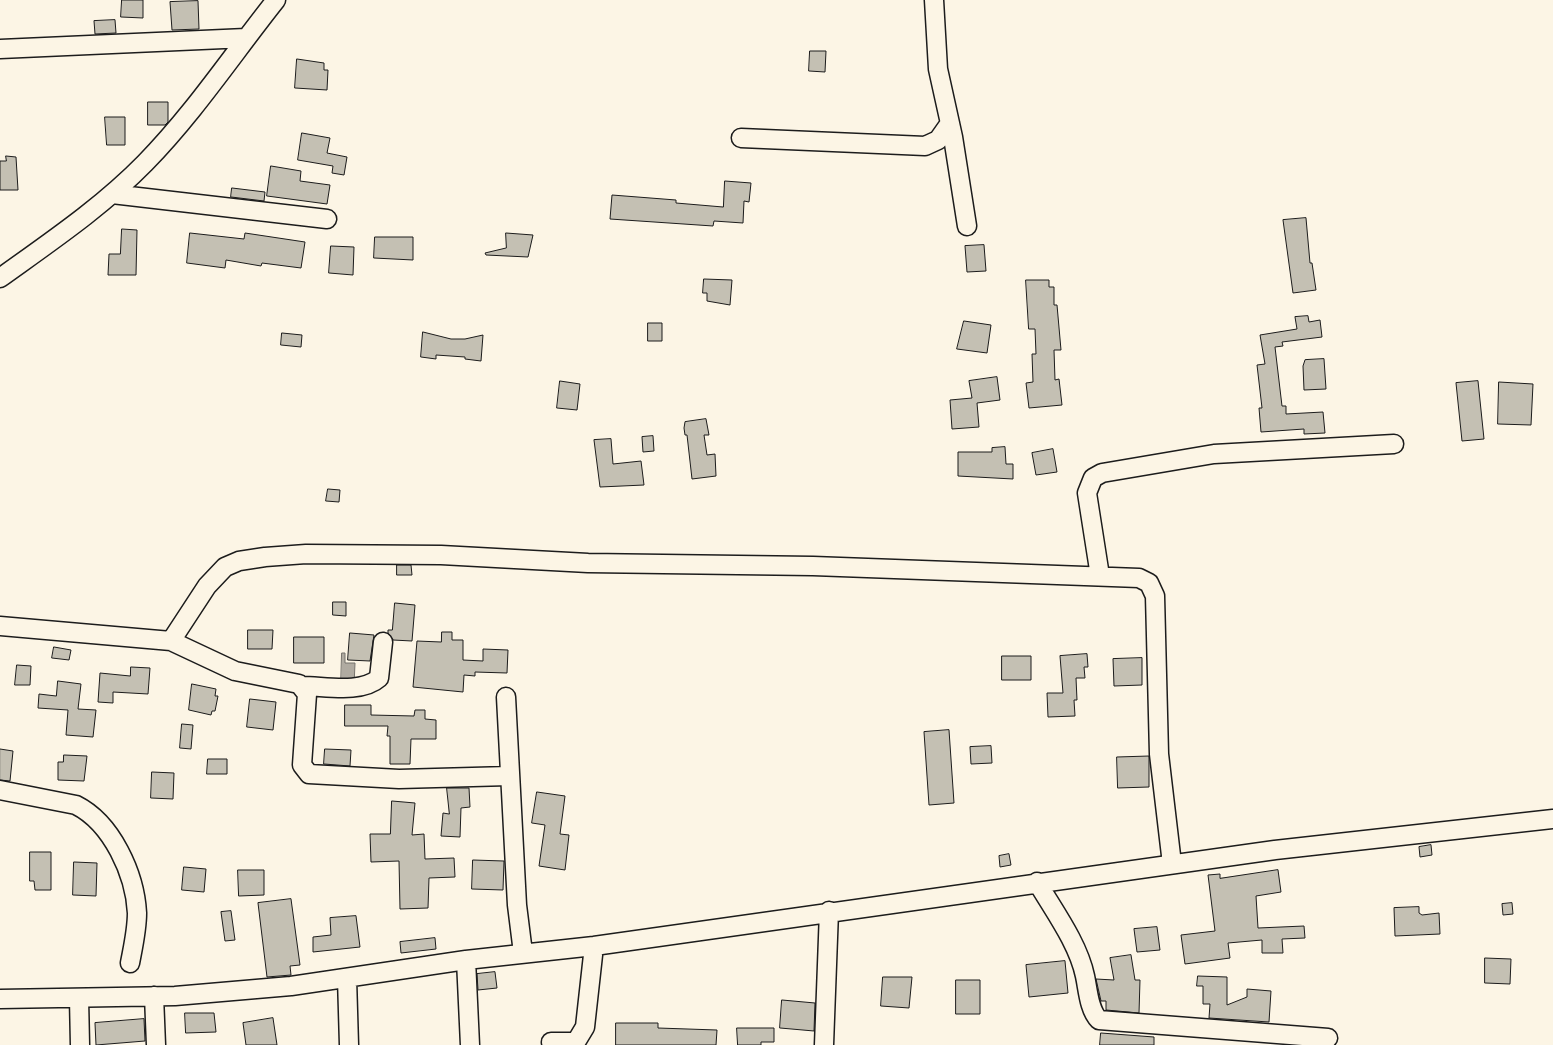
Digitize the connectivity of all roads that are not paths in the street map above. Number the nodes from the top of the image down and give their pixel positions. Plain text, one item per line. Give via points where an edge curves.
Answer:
1 (276, 0) edge
2 (934, 0) edge
3 (246, 38) junction
4 (0, 49) edge
5 (950, 123) junction
6 (741, 138) dead end
7 (112, 194) junction
8 (326, 219) dead end
9 (967, 226) dead end
10 (0, 278) edge
11 (1394, 444) dead end
12 (1100, 576) junction
13 (0, 626) edge
14 (171, 641) junction
15 (383, 642) dead end
16 (302, 686) junction
17 (506, 697) dead end
18 (509, 776) junction
19 (0, 790) edge
20 (1553, 819) edge
21 (1172, 864) junction
22 (1037, 882) junction
23 (829, 911) junction
24 (594, 946) junction
25 (524, 953) junction
26 (466, 960) junction
27 (130, 963) dead end
28 (348, 978) junction
29 (154, 996) junction
30 (79, 998) junction
31 (0, 1000) edge
32 (1328, 1038) dead end
33 (551, 1042) dead end
34 (80, 1045) edge
35 (156, 1045) edge
36 (349, 1045) edge
37 (470, 1045) edge
38 (824, 1045) edge

1 - 3 street
2 - 5 street via 938,69
3 - 4 street
3 - 7 street via 166,140
5 - 6 street via 938,140 925,146
5 - 9 street
7 - 8 street
7 - 10 street
11 - 12 street via 1214,454 1102,473 1093,478 1087,493
12 - 14 street via 813,566 588,563 441,555 290,555 239,561 225,567 207,586
12 - 21 street via 1139,578 1150,583 1155,596 1159,754
13 - 14 street
14 - 16 street via 235,671
15 - 16 street via 379,678 373,683 357,687
16 - 18 street via 307,699 302,764 309,774 399,779
17 - 18 street
18 - 25 street via 517,906
19 - 27 street via 76,805 97,820 124,864 133,889 137,913
20 - 21 street via 1284,848
21 - 22 street
22 - 23 street
22 - 32 street via 1075,949 1093,1011 1099,1020
23 - 24 street
23 - 38 street
24 - 25 street
24 - 33 street via 585,1027 576,1042
25 - 26 street
26 - 28 street
26 - 37 street
28 - 29 street via 235,992
28 - 36 street
29 - 30 street
29 - 35 street
30 - 31 street
30 - 34 street

